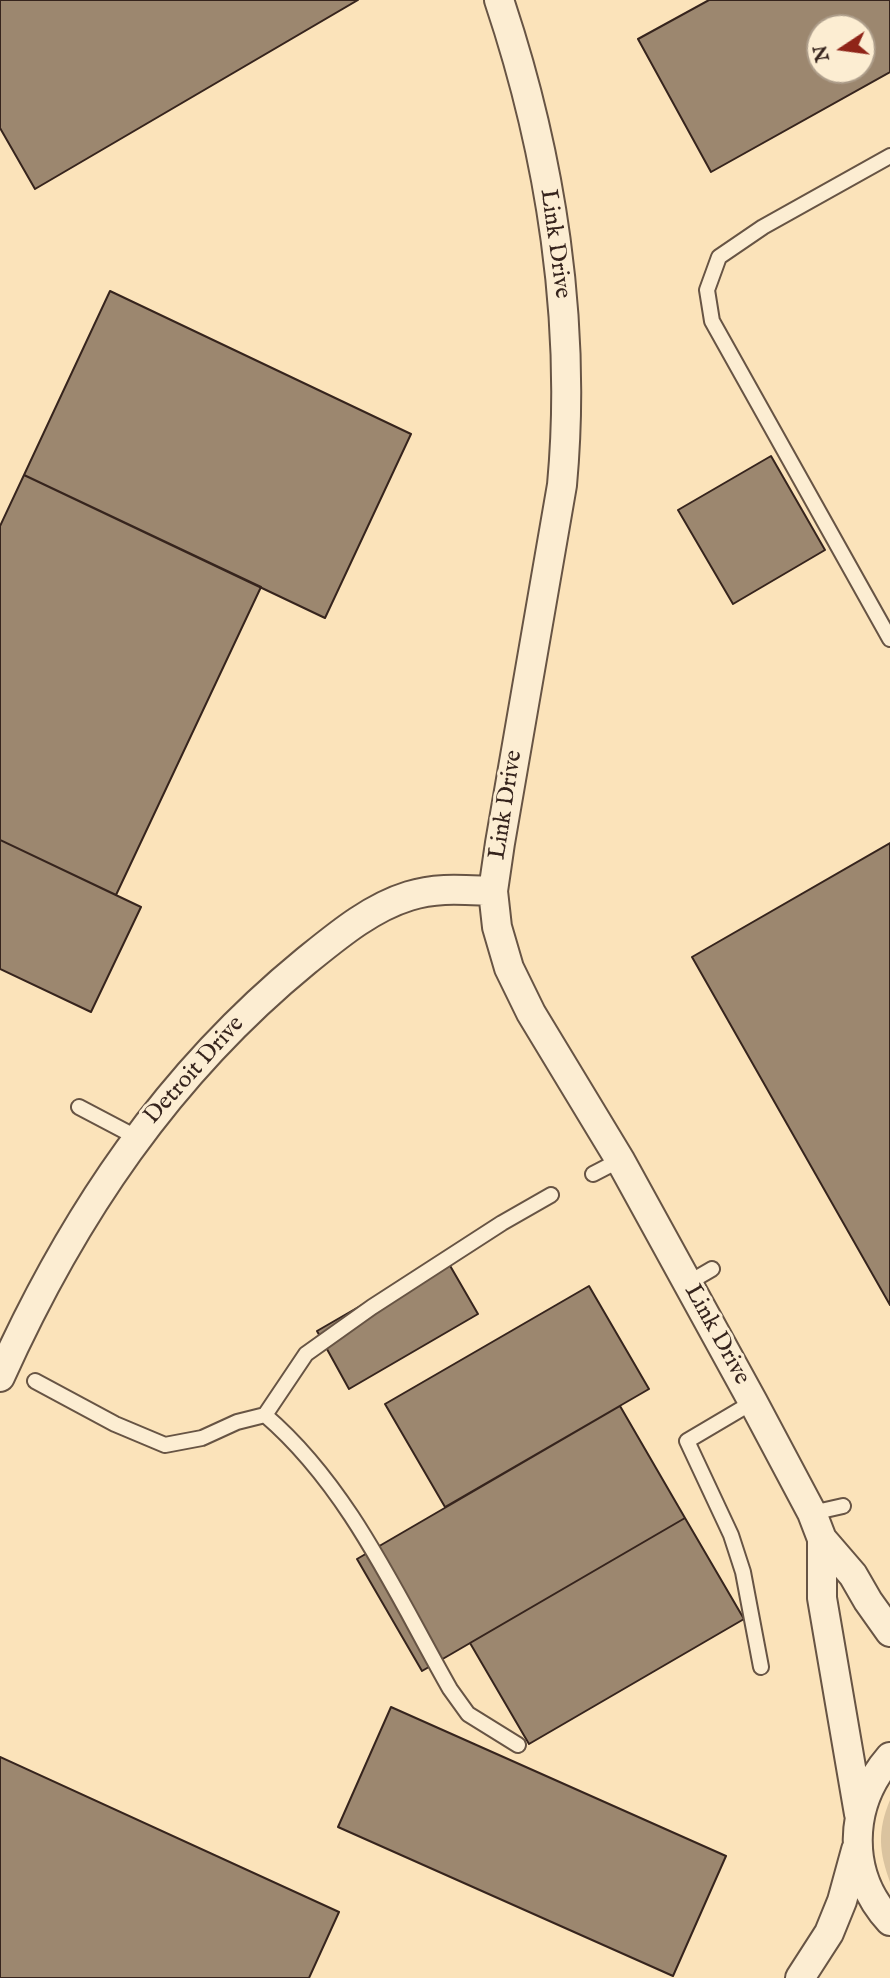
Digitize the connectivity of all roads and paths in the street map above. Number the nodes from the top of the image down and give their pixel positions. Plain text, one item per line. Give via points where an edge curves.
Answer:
1 (499, 0) edge
2 (890, 156) edge
3 (890, 639) edge
4 (493, 891) junction
5 (79, 1107) dead end
6 (136, 1138) junction
7 (620, 1160) junction
8 (593, 1174) dead end
9 (551, 1195) dead end
10 (712, 1269) dead end
11 (688, 1283) junction
12 (0, 1377) edge
13 (35, 1381) dead end
14 (753, 1402) junction
15 (265, 1415) junction
16 (843, 1506) dead end
17 (812, 1513) junction
18 (822, 1539) junction
19 (890, 1632) edge
20 (761, 1667) dead end
21 (518, 1745) dead end
22 (890, 1757) edge
23 (859, 1814) junction
24 (857, 1847) junction
25 (890, 1921) edge
26 (800, 1978) edge

1 - 4 street, Link Drive via 522,75 549,196 568,382 562,485
2 - 3 lane via 719,257 707,290 712,321
4 - 6 street, Detroit Drive via 428,891 365,917 234,1024
4 - 7 street, Link Drive via 496,926 509,968
5 - 6 lane
6 - 12 street, Detroit Drive via 80,1220
7 - 8 lane
7 - 11 street, Link Drive
9 - 15 lane via 306,1354
10 - 11 lane
11 - 14 street, Link Drive
13 - 15 lane via 165,1445 202,1438
14 - 17 street, Link Drive
14 - 20 lane via 687,1441 731,1535
15 - 21 lane via 317,1467 352,1517 468,1714
16 - 17 lane
17 - 18 street, Link Drive
18 - 19 street, Link Drive via 853,1575
18 - 23 street, Link Drive via 822,1598
22 - 23 street via 872,1781
23 - 24 street
24 - 25 street via 866,1886
24 - 26 street via 829,1933

